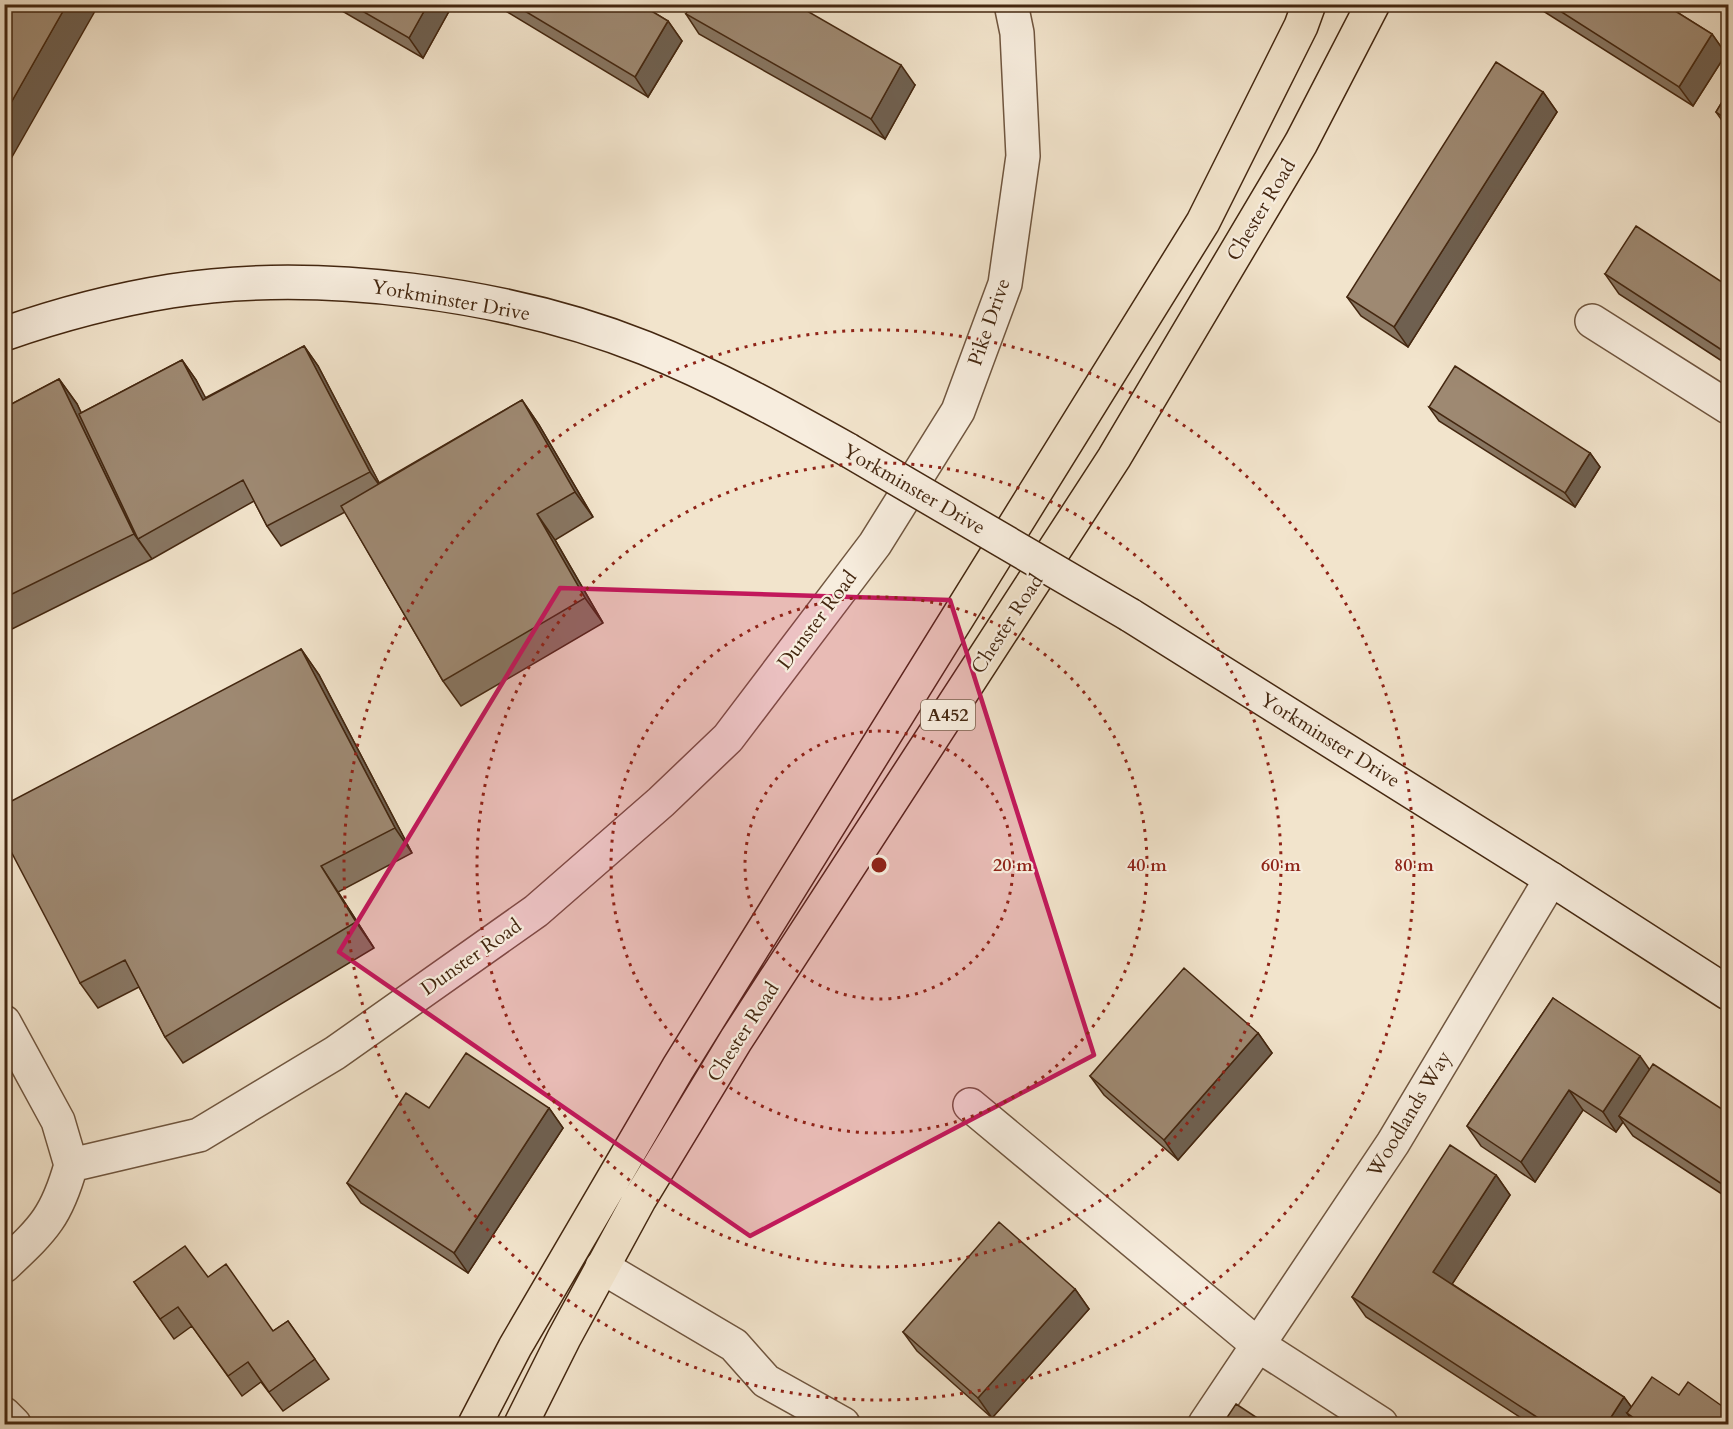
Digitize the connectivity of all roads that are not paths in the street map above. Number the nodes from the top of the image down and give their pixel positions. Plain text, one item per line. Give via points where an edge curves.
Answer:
1 (1011, 4) edge
2 (1309, 4) edge
3 (1373, 4) edge
4 (1592, 321) dead end
5 (4, 334) edge
6 (1728, 407) edge
7 (875, 544) joint
8 (1551, 879) junction
9 (1728, 993) edge
10 (4, 1022) edge
11 (970, 1105) dead end
12 (71, 1165) junction
13 (4, 1266) edge
14 (602, 1267) junction
15 (1258, 1345) junction
16 (4, 1414) edge
17 (14, 1425) edge
18 (475, 1425) edge
19 (521, 1425) edge
20 (843, 1425) edge
21 (1205, 1425) edge
22 (1381, 1425) edge

1 - 7 street, Pike Drive via 1017,33 1023,156 1005,284 958,411
2 - 18 highway, Chester Road / A452 via 1302,26 1203,222 678,1068 515,1347
3 - 14 highway, Chester Road / A452 via 1301,143 1114,458 736,1040
4 - 6 street
5 - 8 street, Yorkminster Drive, bridge via 57,315 171,291 231,284 362,284 504,305 594,330 645,348 755,398 848,450 1130,615
7 - 12 street, Dunster Road via 728,738 536,911 335,1053 199,1135
8 - 9 street, Yorkminster Drive
8 - 15 street, Woodlands Way via 1394,1143
10 - 12 street via 58,1121
11 - 15 street
12 - 13 street via 63,1194 46,1226
14 - 19 highway, Chester Road / A452
14 - 20 street via 734,1345 766,1381
15 - 21 street, Woodlands Way
15 - 22 street
16 - 17 street

